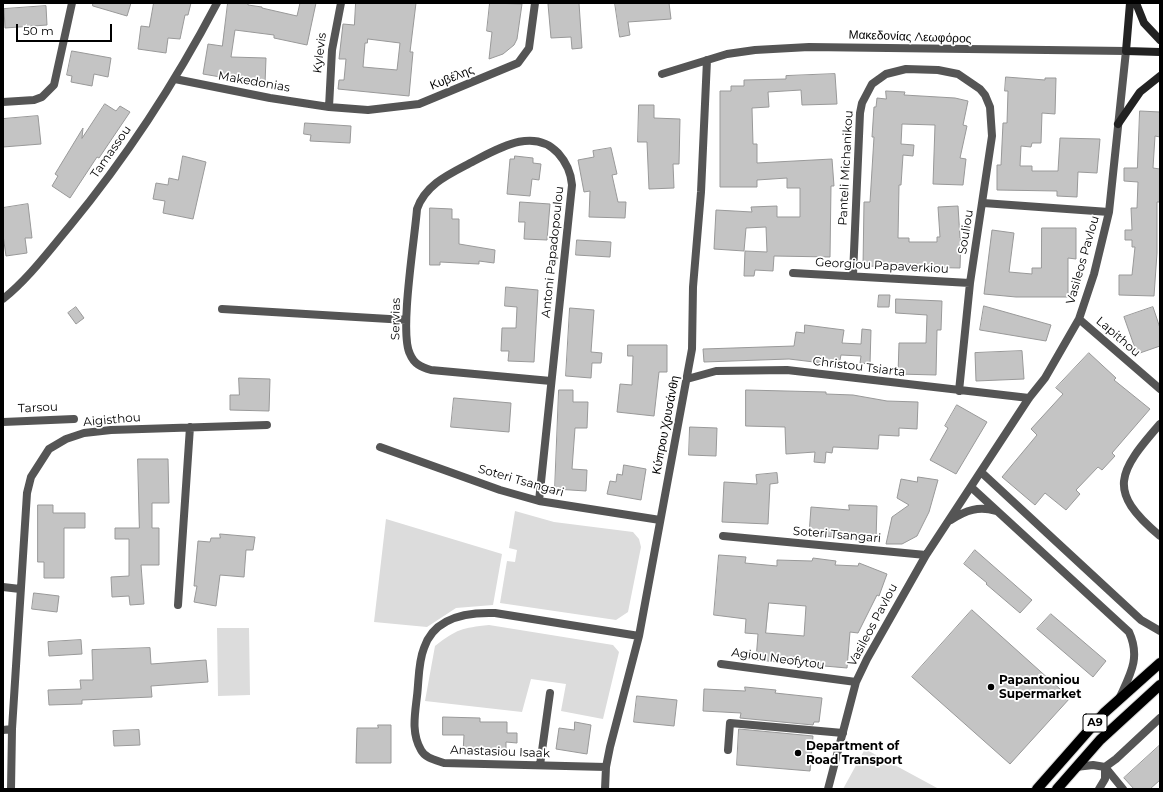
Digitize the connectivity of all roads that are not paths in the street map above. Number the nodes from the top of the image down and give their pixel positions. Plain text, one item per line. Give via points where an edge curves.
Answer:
1 (72, 3) edge
2 (217, 3) edge
3 (341, 3) edge
4 (535, 3) edge
5 (1130, 3) edge
6 (1136, 3) edge
7 (1160, 40) edge
8 (1126, 51) junction
9 (1160, 52) edge
10 (707, 60) junction
11 (662, 74) dead end
12 (1160, 76) edge
13 (175, 79) junction
14 (3, 102) edge
15 (329, 107) junction
16 (1118, 124) junction
17 (983, 203) junction
18 (417, 209) joint
19 (1109, 212) junction
20 (793, 274) dead end
21 (853, 275) junction
22 (970, 283) junction
23 (3, 299) edge
24 (222, 309) dead end
25 (1079, 319) junction
26 (406, 320) junction
27 (687, 379) junction
28 (551, 381) junction
29 (1160, 389) edge
30 (959, 391) junction
31 (1029, 398) junction
32 (74, 418) dead end
33 (3, 422) edge
34 (1160, 424) edge
35 (267, 425) dead end
36 (190, 427) junction
37 (380, 447) dead end
38 (981, 472) junction
39 (971, 487) junction
40 (539, 501) junction
41 (997, 511) junction
42 (660, 520) junction
43 (948, 521) junction
44 (723, 536) dead end
45 (1160, 536) edge
46 (926, 555) junction
47 (3, 588) edge
48 (20, 589) junction
49 (178, 605) dead end
50 (1160, 631) edge
51 (639, 636) junction
52 (1160, 663) edge
53 (721, 664) dead end
54 (856, 682) junction
55 (1160, 685) edge
56 (550, 693) dead end
57 (1118, 700) junction
58 (1160, 718) edge
59 (12, 729) junction
60 (3, 730) edge
61 (843, 733) junction
62 (728, 750) dead end
63 (540, 766) junction
64 (606, 767) junction
65 (1076, 767) junction
66 (1105, 767) junction
67 (11, 789) edge
68 (606, 789) edge
69 (828, 789) edge
70 (1037, 789) edge
71 (1057, 789) edge
72 (1099, 789) edge
73 (1122, 789) edge

1 - 14 street via 54,86 42,97 34,100
2 - 13 street, Tamassou
3 - 15 street, Kylevis via 332,50
4 - 15 street, Κυβέλης via 529,48 518,63 510,68 419,104 368,110
5 - 8 main road
6 - 7 main road via 1144,23
8 - 9 main road, Μακεδονίας Λεωφόρος
8 - 10 street, Μακεδονίας Λεωφόρος via 809,47 756,50
8 - 16 street, Vasileos Pavlou
10 - 11 street, Μακεδονίας Λεωφόρος
10 - 27 street, Κύπρου Χρυσάνθη via 701,192 693,287 692,348
12 - 16 main road via 1140,92
13 - 15 street, Makedonias
13 - 23 street, Tamassou via 97,193 32,271
16 - 19 street, Vasileos Pavlou
17 - 19 street, Souliou
17 - 21 street, Panteli Michanikou via 992,136 990,106 985,95 974,83 958,74 917,69 886,74 866,92 860,113
17 - 22 street, Souliou
18 - 26 street, Servias
18 - 28 street, Antoni Papadopoulou via 424,193 441,179 499,148 536,141 554,149 562,158 569,167 572,185
19 - 25 street, Vasileos Pavlou via 1094,274
20 - 21 street, Georgiou Papaverkiou
21 - 22 street, Georgiou Papaverkiou
22 - 30 street, Souliou
24 - 26 street
25 - 29 street, Lapithou
25 - 31 street, Vasileos Pavlou via 1045,378
26 - 28 street, Servias via 409,352 420,366 431,370
27 - 30 street, Christou Tsiarta via 716,371 787,370
27 - 42 street, Κύπρου Χρυσάνθη
28 - 40 street, Antoni Papadopoulou
30 - 31 street, Christou Tsiarta
31 - 38 street, Vasileos Pavlou
32 - 33 street, Tarsou
34 - 45 street via 1130,461 1126,469 1124,486 1130,505 1140,520
35 - 36 street, Aigisthou
36 - 48 street, Aigisthou via 84,433 66,439 49,449 31,477 27,493
36 - 49 street
37 - 40 street, Soteri Tsangari via 500,490
38 - 39 street, Vasileos Pavlou
38 - 50 street via 1141,620
39 - 41 street
39 - 43 street, Vasileos Pavlou
40 - 42 street, Soteri Tsangari
41 - 43 street via 988,508 972,509
41 - 57 street via 1129,632 1134,647 1134,667
42 - 51 street, Κύπρου Χρυσάνθη
43 - 46 street, Vasileos Pavlou
44 - 46 street, Soteri Tsangari
46 - 54 street, Vasileos Pavlou
47 - 48 street
48 - 59 street, Aigisthou
51 - 63 street, Anastasiou Isaak via 475,612 454,617 436,629 429,638 421,659 414,723 421,751 432,759 444,762
51 - 64 street, Κύπρου Χρυσάνθη
52 - 57 main road, A9
53 - 54 street, Agiou Neofytou
54 - 61 street, Vasileos Pavlou
55 - 65 main road, A9 via 1100,740
56 - 63 street
57 - 70 main road, A9
58 - 66 street
59 - 60 street
59 - 67 street, Aigisthou
61 - 62 street via 730,723
61 - 69 street, Vasileos Pavlou
63 - 64 street, Anastasiou Isaak
64 - 68 street, Κύπρου Χρυσάνθη
65 - 66 street
65 - 71 main road, A9
66 - 72 street via 1105,779
66 - 73 street

